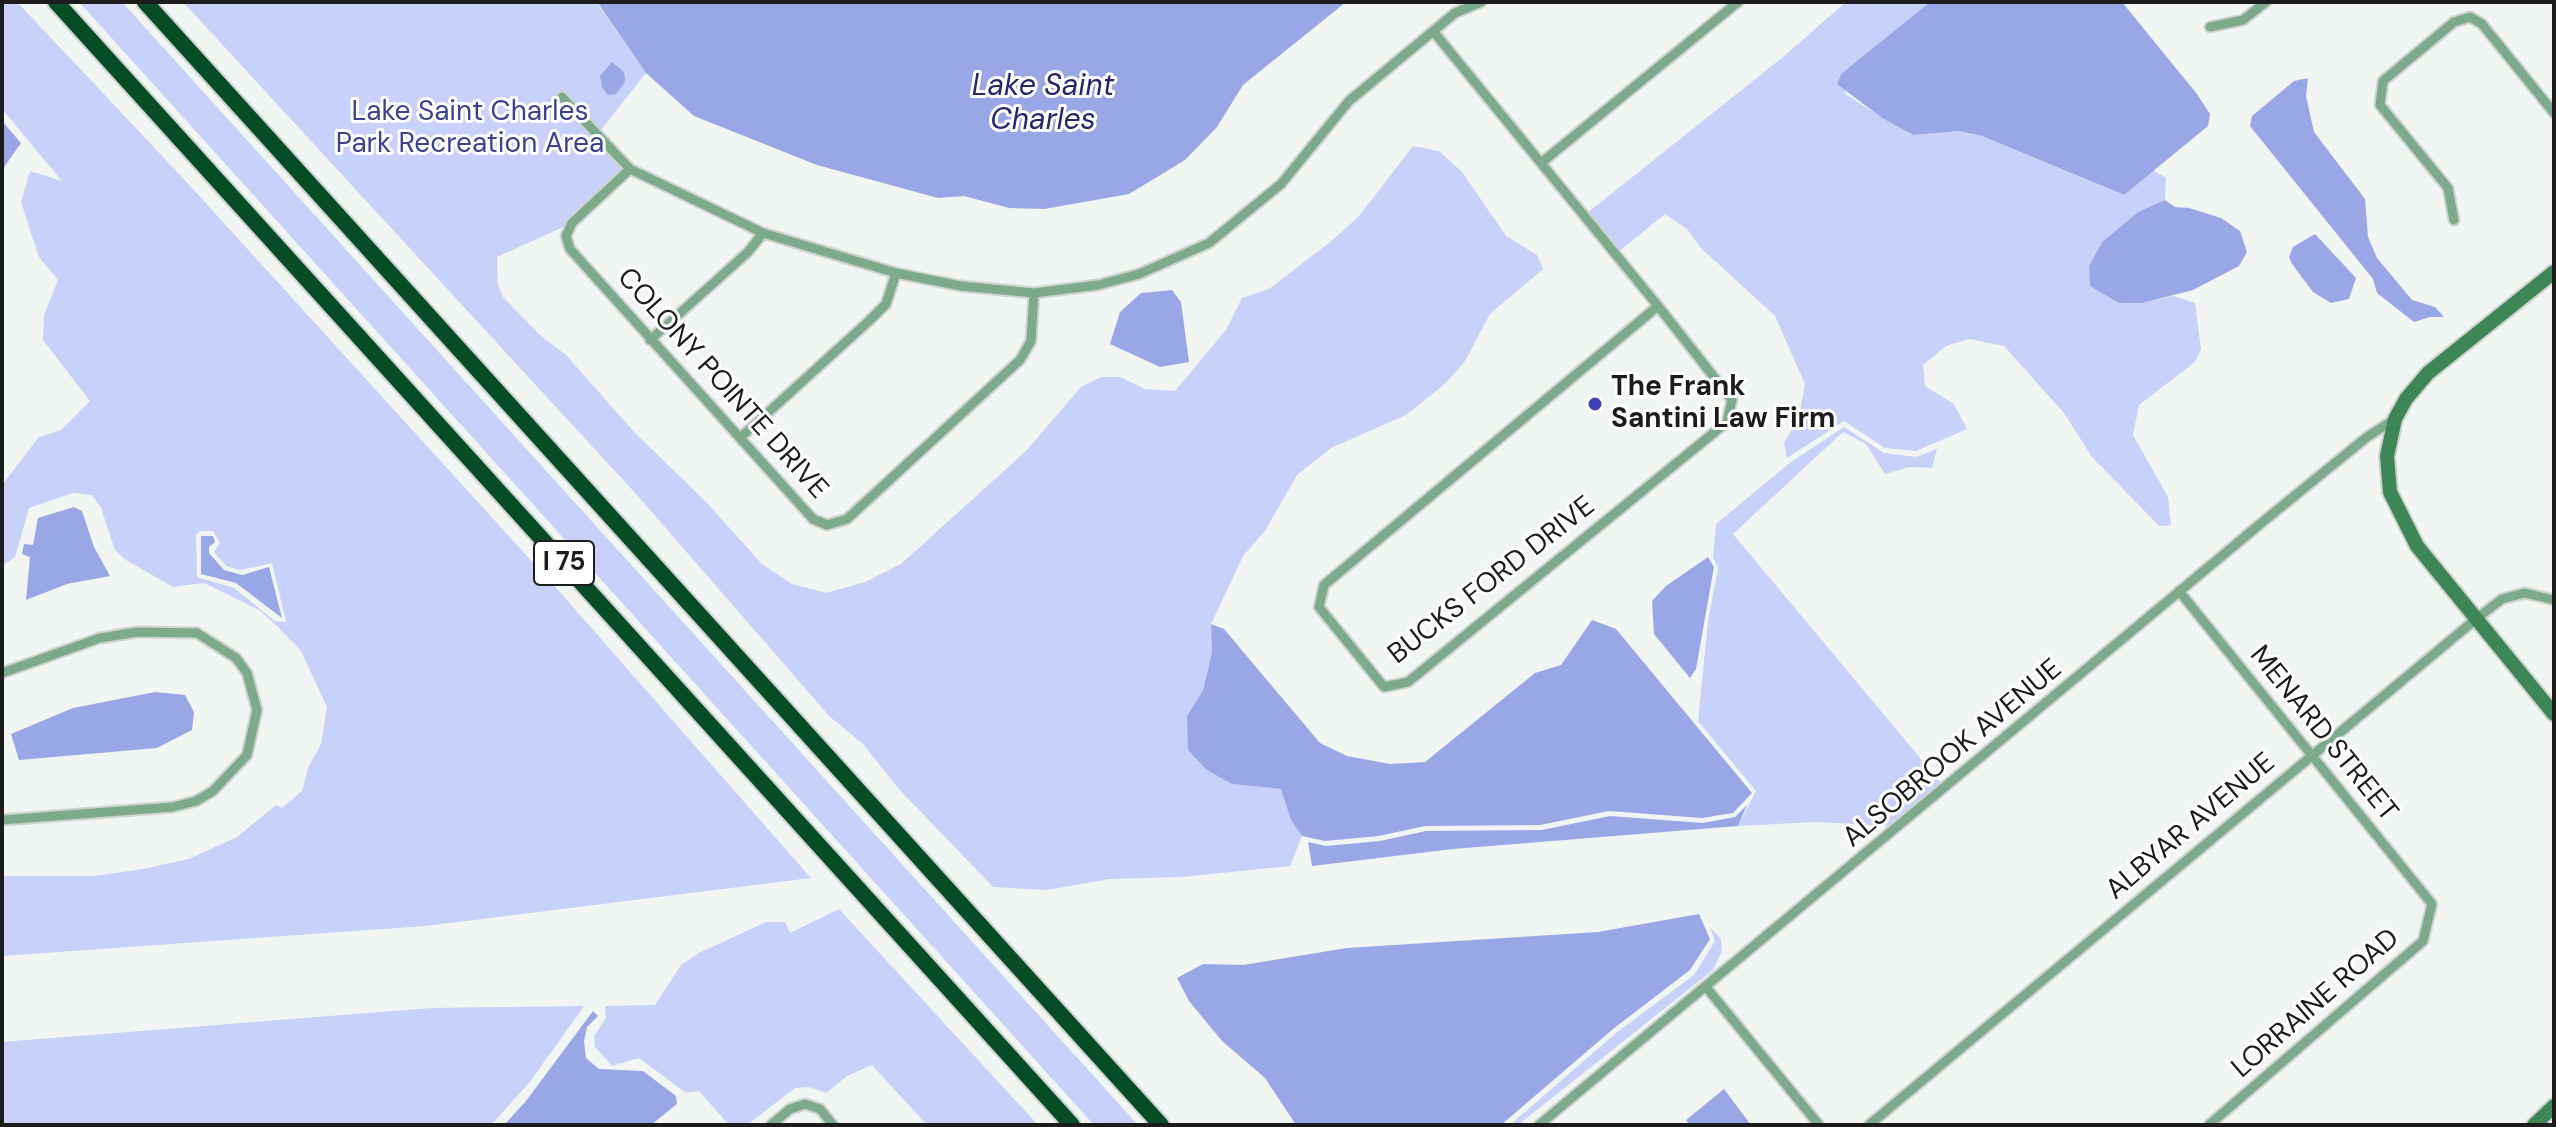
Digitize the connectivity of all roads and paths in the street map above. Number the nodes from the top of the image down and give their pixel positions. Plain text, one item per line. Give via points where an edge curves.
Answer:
1 (56, 2) edge
2 (145, 2) edge
3 (1481, 2) edge
4 (1738, 2) edge
5 (2266, 2) edge
6 (2210, 27) dead end
7 (1433, 31) junction
8 (562, 97) dead end
9 (2554, 113) edge
10 (1541, 163) junction
11 (630, 169) junction
12 (2454, 220) dead end
13 (763, 233) junction
14 (2554, 272) edge
15 (896, 273) junction
16 (1034, 293) junction
17 (1658, 306) junction
18 (650, 340) junction
19 (2395, 419) junction
20 (740, 438) junction
21 (2179, 591) junction
22 (2554, 600) edge
23 (2476, 619) junction
24 (2, 673) edge
25 (2554, 714) edge
26 (2312, 755) junction
27 (2, 820) edge
28 (2432, 904) joint
29 (1706, 987) junction
30 (2554, 1106) edge
31 (771, 1125) edge
32 (833, 1125) edge
33 (1072, 1125) edge
34 (1161, 1125) edge
35 (1539, 1125) edge
36 (1819, 1125) edge
37 (1869, 1125) edge
38 (2209, 1125) edge
39 (2534, 1125) edge

1 - 33 highway, I 75
2 - 34 highway, I 75
3 - 7 street via 1455,13
4 - 10 street
5 - 6 street via 2243,20
7 - 10 street, BUCKS FORD DRIVE
7 - 16 street via 1349,101 1281,184 1209,243 1139,274
8 - 11 street
9 - 12 street via 2482,24 2470,17 2454,22 2383,81 2380,105 2448,188
10 - 17 street, BUCKS FORD DRIVE
11 - 13 street
11 - 18 street, COLONY POINTE DRIVE via 572,223 566,236 570,249
13 - 15 street
13 - 18 street
14 - 19 street via 2428,373
15 - 16 street
15 - 20 street via 886,304
16 - 20 street, COLONY POINTE DRIVE via 1031,341 1020,360 847,519 827,525 813,519
17 - 17 street, BUCKS FORD DRIVE via 1732,400 1727,422 1408,682 1384,687 1319,607 1324,585
18 - 20 street, COLONY POINTE DRIVE
19 - 21 street, ALSOBROOK AVENUE
19 - 23 street via 2387,456 2390,492 2400,519
21 - 26 street, MENARD STREET
21 - 29 street, ALSOBROOK AVENUE
22 - 23 street, ALBYAR AVENUE via 2525,593 2502,599
23 - 25 street
23 - 26 street, ALBYAR AVENUE
24 - 27 street via 100,638 137,632 197,633 236,658 247,673 257,710 247,755 196,801
26 - 28 street, MENARD STREET
26 - 37 street, ALBYAR AVENUE
28 - 38 street, LORRAINE ROAD via 2423,941
29 - 35 street, ALSOBROOK AVENUE
29 - 36 street
30 - 39 street
31 - 32 street via 805,1104 820,1109

